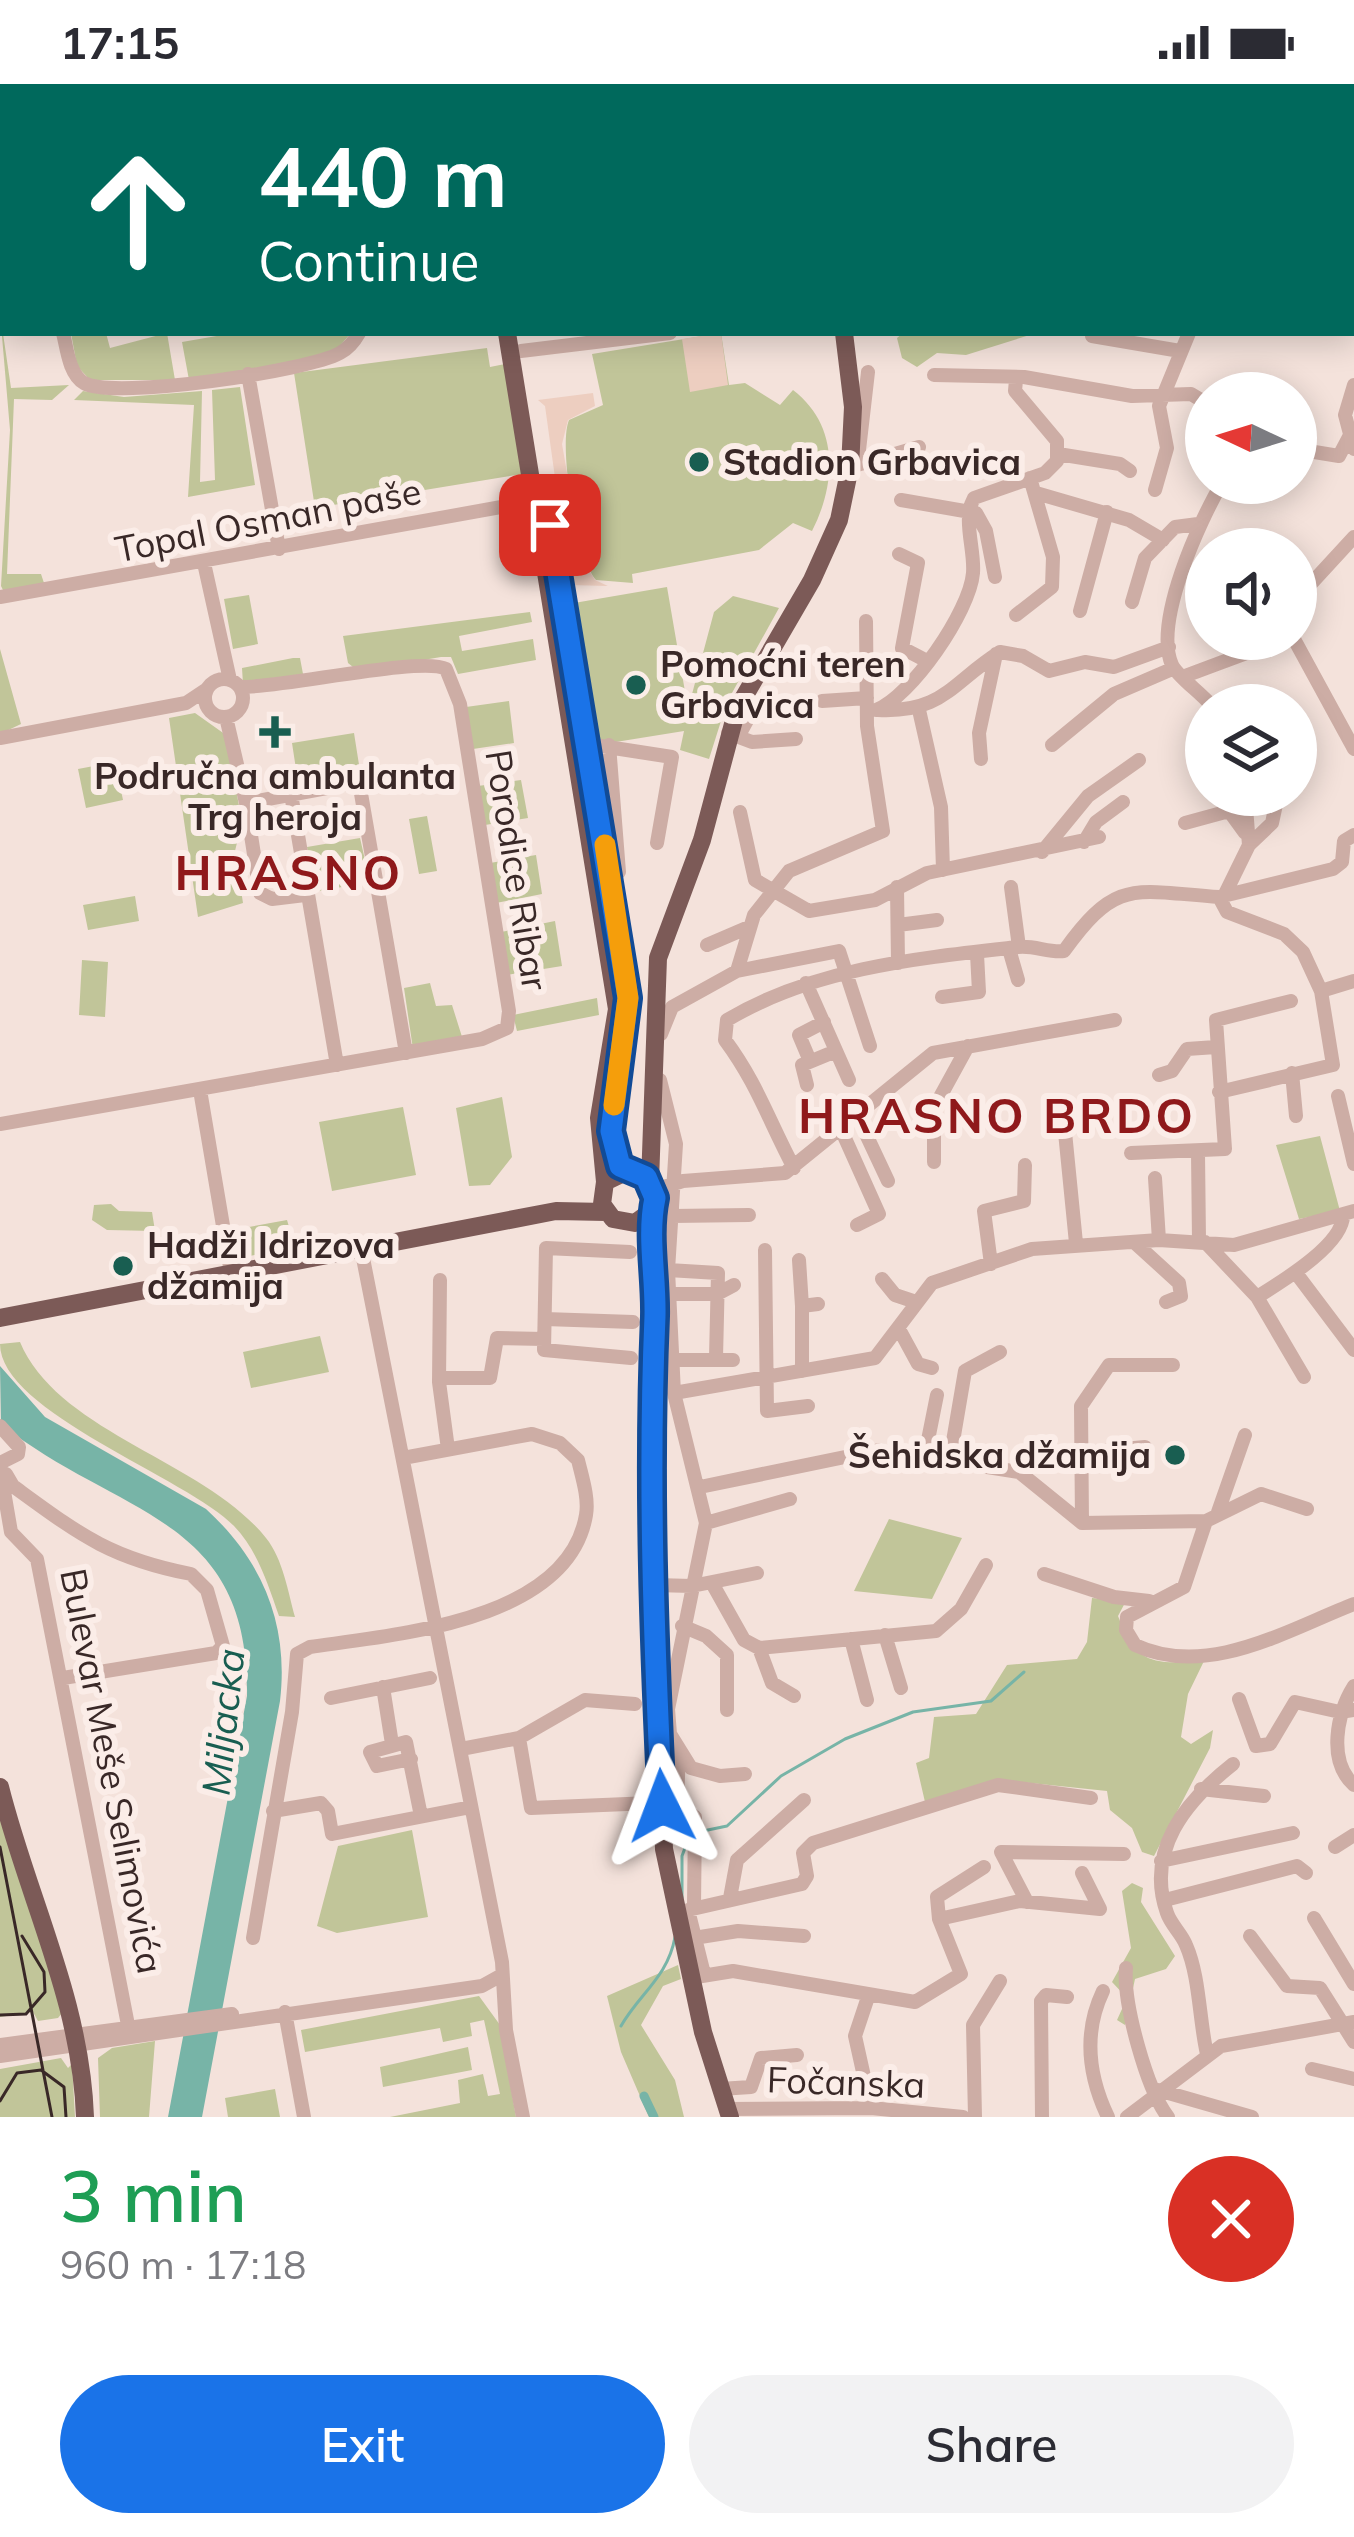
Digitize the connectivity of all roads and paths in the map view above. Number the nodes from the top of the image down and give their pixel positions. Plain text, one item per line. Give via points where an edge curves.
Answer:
1 (64, 336) edge
2 (357, 336) edge
3 (508, 336) edge
4 (628, 336) edge
5 (844, 336) edge
6 (1092, 336) dead end
7 (1188, 336) edge
8 (519, 342) edge
9 (1180, 352) junction
10 (868, 372) dead end
11 (248, 374) junction
12 (934, 375) dead end
13 (1016, 380) junction
14 (1354, 386) edge
15 (1162, 396) junction
16 (1185, 398) edge
17 (1352, 443) edge
18 (919, 447) dead end
19 (1317, 453) edge
20 (1058, 454) junction
21 (853, 466) junction
22 (1130, 471) dead end
23 (1033, 486) junction
24 (1155, 490) dead end
25 (542, 500) junction
26 (901, 500) dead end
27 (1210, 504) edge
28 (968, 509) junction
29 (1107, 512) junction
30 (1198, 524) junction
31 (1354, 537) edge
32 (1163, 540) junction
33 (278, 549) junction
34 (899, 554) dead end
35 (204, 563) junction
36 (995, 577) dead end
37 (1317, 577) edge
38 (0, 597) edge
39 (1132, 602) dead end
40 (1080, 611) dead end
41 (1016, 615) dead end
42 (866, 620) dead end
43 (1169, 647) junction
44 (997, 654) junction
45 (1208, 660) edge
46 (1305, 660) edge
47 (927, 661) junction
48 (1179, 672) junction
49 (1191, 684) edge
50 (770, 697) dead end
51 (230, 699) junction
52 (821, 701) dead end
53 (187, 702) junction
54 (870, 706) junction
55 (919, 710) junction
56 (733, 735) junction
57 (0, 739) edge
58 (796, 739) dead end
59 (588, 744) junction
60 (609, 745) junction
61 (1052, 745) dead end
62 (1354, 749) edge
63 (980, 759) dead end
64 (1139, 760) dead end
65 (291, 794) junction
66 (246, 802) junction
67 (1123, 802) dead end
68 (740, 812) dead end
69 (1246, 816) edge
70 (1274, 816) edge
71 (1185, 823) dead end
72 (1349, 838) edge
73 (1248, 842) junction
74 (657, 843) dead end
75 (1042, 851) junction
76 (943, 870) junction
77 (620, 872) dead end
78 (898, 887) junction
79 (1011, 887) dead end
80 (773, 891) junction
81 (305, 895) junction
82 (1222, 897) junction
83 (938, 920) dead end
84 (898, 925) junction
85 (749, 927) junction
86 (707, 945) dead end
87 (1014, 948) junction
88 (977, 954) junction
89 (898, 963) junction
90 (737, 971) junction
91 (845, 974) junction
92 (1018, 980) dead end
93 (1354, 981) edge
94 (806, 983) junction
95 (1321, 991) junction
96 (942, 998) dead end
97 (1291, 1001) dead end
98 (1115, 1020) dead end
99 (824, 1022) junction
100 (870, 1046) dead end
101 (968, 1046) junction
102 (1216, 1046) junction
103 (836, 1051) junction
104 (406, 1053) junction
105 (810, 1061) junction
106 (337, 1065) junction
107 (1292, 1073) junction
108 (1159, 1075) dead end
109 (848, 1080) dead end
110 (807, 1085) dead end
111 (200, 1090) junction
112 (1219, 1092) junction
113 (1338, 1096) dead end
114 (1062, 1102) dead end
115 (857, 1115) junction
116 (1296, 1116) dead end
117 (0, 1124) edge
118 (674, 1126) junction
119 (840, 1127) junction
120 (650, 1132) junction
121 (1131, 1153) dead end
122 (1198, 1153) junction
123 (934, 1162) dead end
124 (1354, 1164) edge
125 (1025, 1166) dead end
126 (794, 1168) junction
127 (641, 1178) junction
128 (1155, 1178) dead end
129 (888, 1181) dead end
130 (675, 1183) junction
131 (604, 1184) junction
132 (556, 1211) junction
133 (606, 1212) junction
134 (650, 1212) junction
135 (1348, 1212) edge
136 (749, 1215) dead end
137 (672, 1216) junction
138 (626, 1224) junction
139 (857, 1225) dead end
140 (1159, 1240) junction
141 (1134, 1242) junction
142 (1202, 1242) junction
143 (1076, 1243) junction
144 (361, 1247) junction
145 (765, 1250) dead end
146 (630, 1252) dead end
147 (799, 1260) dead end
148 (991, 1264) junction
149 (231, 1273) junction
150 (1296, 1273) junction
151 (882, 1279) dead end
152 (440, 1280) dead end
153 (664, 1282) junction
154 (734, 1286) dead end
155 (717, 1294) junction
156 (1257, 1298) junction
157 (916, 1302) junction
158 (1166, 1302) dead end
159 (0, 1318) edge
160 (545, 1319) junction
161 (633, 1322) dead end
162 (899, 1330) junction
163 (544, 1339) junction
164 (1354, 1350) edge
165 (1000, 1352) dead end
166 (631, 1358) dead end
167 (716, 1358) junction
168 (671, 1360) junction
169 (733, 1360) dead end
170 (1172, 1365) dead end
171 (932, 1368) dead end
172 (802, 1371) junction
173 (766, 1377) junction
174 (1304, 1377) dead end
175 (439, 1378) junction
176 (674, 1393) junction
177 (937, 1395) dead end
178 (808, 1406) dead end
179 (0, 1426) edge
180 (1245, 1435) dead end
181 (1145, 1447) dead end
182 (448, 1449) junction
183 (1081, 1454) junction
184 (925, 1455) junction
185 (404, 1458) junction
186 (950, 1459) junction
187 (0, 1465) edge
188 (700, 1487) junction
189 (790, 1499) dead end
190 (1307, 1509) dead end
191 (1212, 1517) junction
192 (706, 1523) junction
193 (1082, 1523) junction
194 (986, 1565) dead end
195 (757, 1573) dead end
196 (1044, 1574) dead end
197 (712, 1583) junction
198 (655, 1585) junction
199 (692, 1586) junction
200 (1150, 1600) junction
201 (1354, 1604) edge
202 (682, 1626) junction
203 (437, 1627) junction
204 (885, 1635) junction
205 (851, 1639) junction
206 (759, 1648) junction
207 (63, 1678) junction
208 (430, 1678) dead end
209 (1354, 1686) edge
210 (383, 1688) junction
211 (901, 1688) dead end
212 (794, 1696) dead end
213 (331, 1698) dead end
214 (1239, 1699) dead end
215 (867, 1700) dead end
216 (635, 1704) dead end
217 (727, 1710) dead end
218 (1347, 1711) edge
219 (519, 1738) junction
220 (392, 1744) junction
221 (461, 1749) junction
222 (679, 1751) junction
223 (410, 1759) junction
224 (1233, 1764) dead end
225 (745, 1774) dead end
226 (1354, 1785) edge
227 (0, 1786) edge
228 (1201, 1790) junction
229 (1264, 1796) dead end
230 (1091, 1798) dead end
231 (804, 1800) dead end
232 (651, 1803) dead end
233 (471, 1807) junction
234 (273, 1811) junction
235 (422, 1816) junction
236 (1293, 1833) dead end
237 (1354, 1835) edge
238 (1335, 1847) dead end
239 (1124, 1853) dead end
240 (1161, 1862) junction
241 (984, 1868) dead end
242 (1306, 1873) dead end
243 (1082, 1874) dead end
244 (730, 1898) junction
245 (1165, 1900) junction
246 (1027, 1902) junction
247 (694, 1906) junction
248 (1314, 1918) dead end
249 (939, 1919) junction
250 (804, 1936) dead end
251 (1250, 1936) dead end
252 (254, 1938) dead end
253 (694, 1938) junction
254 (1126, 1968) dead end
255 (500, 1976) junction
256 (698, 1976) junction
257 (1000, 1981) dead end
258 (1354, 1984) edge
259 (1103, 1991) dead end
260 (869, 1994) junction
261 (1066, 1997) dead end
262 (285, 2012) junction
263 (1350, 2023) edge
264 (128, 2025) junction
265 (170, 2025) junction
266 (79, 2037) junction
267 (1354, 2042) edge
268 (0, 2045) edge
269 (1207, 2054) junction
270 (796, 2055) dead end
271 (0, 2056) edge
272 (1312, 2069) dead end
273 (1354, 2080) edge
274 (1154, 2093) junction
275 (726, 2105) edge
276 (871, 2108) junction
277 (759, 2113) edge
278 (86, 2117) edge
279 (304, 2117) edge
280 (523, 2117) edge
281 (963, 2117) edge
282 (975, 2117) edge
283 (1042, 2117) edge
284 (1108, 2117) edge
285 (1127, 2117) edge
286 (1168, 2117) edge
287 (1252, 2117) edge

1 - 11 street via 74,375 98,388
2 - 11 street via 335,356
3 - 25 main road
4 - 8 street
5 - 21 main road
6 - 9 street
7 - 9 street
8 - 25 main road
9 - 15 street
10 - 21 street
11 - 33 street
12 - 13 street
13 - 15 street
13 - 20 street via 1015,391
14 - 17 street via 1345,415
15 - 16 street
15 - 24 street via 1167,448
17 - 19 street via 1339,456
18 - 21 street
20 - 22 street
20 - 23 street
21 - 56 main road via 826,551 749,684
23 - 28 street via 983,492
23 - 29 street
23 - 41 street via 1053,556 1052,587
25 - 33 street, Topal Osman paše
25 - 59 main road
25 - 131 main road via 617,1009 599,1118
26 - 28 street
27 - 30 street
28 - 36 street via 986,531
28 - 47 street via 972,582
29 - 32 street
29 - 40 street
30 - 32 street via 1175,526
30 - 43 street
31 - 37 street
32 - 39 street via 1139,570
33 - 35 street, Topal Osman paše
34 - 47 street via 918,563 902,648
35 - 38 street, Topal Osman paše
35 - 51 street
42 - 54 street
43 - 44 street via 1114,668 1079,662 1049,671 1016,653
43 - 48 street
44 - 55 street
44 - 63 street
45 - 48 street
46 - 62 street
47 - 54 street via 894,701
48 - 49 street
48 - 61 street via 1114,694
50 - 56 street
51 - 53 street, Porodice Ribar
51 - 53 street, Porodice Ribar
51 - 66 street
51 - 104 street, Porodice Ribar via 435,664 451,676 509,1021 498,1035
52 - 54 street
53 - 57 street, Porodice Ribar
54 - 55 street
54 - 80 street via 883,831 796,865
55 - 76 street via 941,807
56 - 58 street
56 - 120 main road via 658,958
59 - 60 street
59 - 127 main road via 628,998 611,1131 616,1159
60 - 74 street via 673,758
60 - 77 street
64 - 75 street via 1088,796
65 - 66 street
65 - 81 street
65 - 104 street via 359,782
66 - 81 street via 260,893
67 - 75 street via 1096,822 1092,840
68 - 80 street via 753,877
69 - 73 street
70 - 73 street
71 - 73 street via 1229,811
72 - 82 street via 1333,869
73 - 82 street
75 - 76 street
76 - 78 street
78 - 80 street via 875,900 809,911
78 - 84 street
79 - 87 street
80 - 85 street
81 - 106 street
82 - 87 street via 1127,893 1087,917 1064,951
82 - 95 street via 1227,912 1284,934 1303,952
83 - 84 street
84 - 89 street
85 - 86 street
85 - 90 street
87 - 88 street
87 - 92 street
88 - 89 street
88 - 96 street via 979,992
89 - 91 street
90 - 91 street via 836,950
90 - 118 street via 664,1019 660,1086
91 - 94 street
91 - 100 street
93 - 95 street
94 - 99 street
94 - 126 street via 762,999 723,1030 757,1081
95 - 107 street via 1333,1065
97 - 102 street via 1218,1017
98 - 101 street
99 - 103 street
99 - 105 street via 799,1035
101 - 115 street via 928,1056
101 - 123 street via 934,1108
102 - 108 street via 1187,1049
102 - 112 street
103 - 105 street
103 - 109 street
104 - 106 street, Porodice Ribar
105 - 110 street via 801,1066
106 - 111 street, Porodice Ribar
107 - 112 street
107 - 116 street
111 - 117 street, Porodice Ribar
111 - 149 street
112 - 122 street via 1225,1149
113 - 124 street
114 - 143 street
115 - 119 street
115 - 129 street
118 - 120 street
118 - 130 street
119 - 126 street
119 - 139 street via 879,1214
120 - 127 main road
121 - 122 street
122 - 142 street
125 - 148 street via 1024,1201 983,1214
126 - 130 street
127 - 130 street
127 - 131 main road
127 - 134 main road
128 - 140 street
130 - 137 street
131 - 132 main road
131 - 133 main road
132 - 133 main road
132 - 144 main road
133 - 138 main road
134 - 138 main road
134 - 153 main road
135 - 142 street via 1234,1245
135 - 150 street
136 - 137 street
137 - 153 street
138 - 153 main road
140 - 141 street
140 - 142 street
141 - 143 street
141 - 158 street via 1180,1283 1180,1296
142 - 156 street
143 - 148 street
144 - 149 main road
144 - 185 street
145 - 173 street
146 - 160 street via 546,1248
147 - 172 street via 810,1305
148 - 157 street via 945,1276
149 - 159 main road
150 - 156 street
150 - 164 street
151 - 157 street
152 - 175 street
153 - 155 street
153 - 155 street via 715,1271
153 - 168 street
153 - 198 main road via 649,1493
154 - 155 street
155 - 167 street
156 - 174 street
157 - 162 street
160 - 161 street
160 - 163 street
162 - 171 street via 918,1364
162 - 172 street via 875,1358
163 - 166 street via 549,1354
163 - 175 street via 497,1338 490,1378
165 - 186 street via 965,1370
167 - 168 street
167 - 169 street
168 - 176 street
170 - 183 street via 1105,1369 1082,1398
172 - 173 street
173 - 176 street
173 - 178 street via 768,1413
175 - 182 street
176 - 188 street
177 - 184 street
179 - 187 street, Bulevar Meše Selimovića via 19,1448
180 - 191 street
181 - 183 street
182 - 185 street
182 - 203 street via 532,1434 571,1452 587,1514 572,1550 545,1577 497,1610
183 - 193 street
184 - 186 street
184 - 188 street via 858,1452
185 - 203 street
186 - 193 street via 1019,1472
187 - 207 street, Bulevar Meše Selimovića via 11,1532 37,1559
187 - 207 street via 13,1486 96,1546 191,1574 211,1602 223,1646 216,1653
188 - 192 street
189 - 192 street
190 - 191 street via 1262,1494
191 - 193 street
191 - 200 street via 1184,1587
192 - 199 street
194 - 204 street via 948,1625
195 - 197 street
196 - 200 street via 1114,1598
197 - 199 street
197 - 206 street via 746,1643
198 - 199 street
198 - 256 main road via 664,1849
199 - 202 street
200 - 201 street via 1125,1621 1136,1645 1187,1657 1224,1654
202 - 217 street via 728,1655
202 - 222 street via 668,1709
203 - 221 street
203 - 234 street via 310,1647 295,1659
204 - 205 street
204 - 211 street
205 - 206 street
205 - 215 street
206 - 212 street via 772,1683
207 - 264 street, Bulevar Meše Selimovića
208 - 210 street
209 - 218 street
210 - 213 street
210 - 220 street
214 - 218 street via 1256,1746 1270,1744 1295,1702
216 - 219 street via 580,1701
218 - 226 street via 1340,1766
219 - 221 street
219 - 232 street via 531,1808
220 - 223 street via 406,1742
220 - 223 street via 371,1750 374,1765
221 - 233 street
222 - 225 street via 691,1768
222 - 247 street via 676,1803 695,1817
223 - 235 street
224 - 228 street
227 - 266 main road
228 - 229 street
228 - 240 street via 1180,1815
230 - 244 street via 998,1785 813,1844 802,1853 802,1885
231 - 244 street via 737,1860
233 - 235 street
233 - 255 street
234 - 235 street via 321,1803 332,1834
234 - 252 street
236 - 240 street
237 - 238 street
239 - 246 street via 1001,1852
240 - 245 street
241 - 249 street via 942,1892
242 - 245 street via 1297,1866
243 - 246 street via 1100,1910
244 - 247 street
245 - 269 street via 1186,1945
246 - 249 street
247 - 253 street
248 - 258 street
249 - 260 street via 961,1973 910,2003
250 - 253 street via 738,1931
251 - 263 street via 1287,1986 1319,1988
253 - 256 street
254 - 274 street via 1126,2003
255 - 262 street via 490,1985
255 - 280 street
256 - 260 street via 747,1973
256 - 275 main road
257 - 282 street via 973,2025
259 - 284 street via 1088,2034
260 - 276 street via 855,2036
261 - 283 street via 1041,2001
262 - 265 street
262 - 279 street
263 - 267 street
263 - 269 street via 1245,2037
264 - 265 street
264 - 266 street
265 - 266 street
266 - 268 street
266 - 271 street
266 - 278 main road
269 - 274 street
270 - 275 street via 761,2059 751,2087
272 - 273 street
274 - 285 street
274 - 286 street
274 - 287 street
275 - 277 street, Fočanska
276 - 277 street, Fočanska
276 - 281 street, Fočanska

